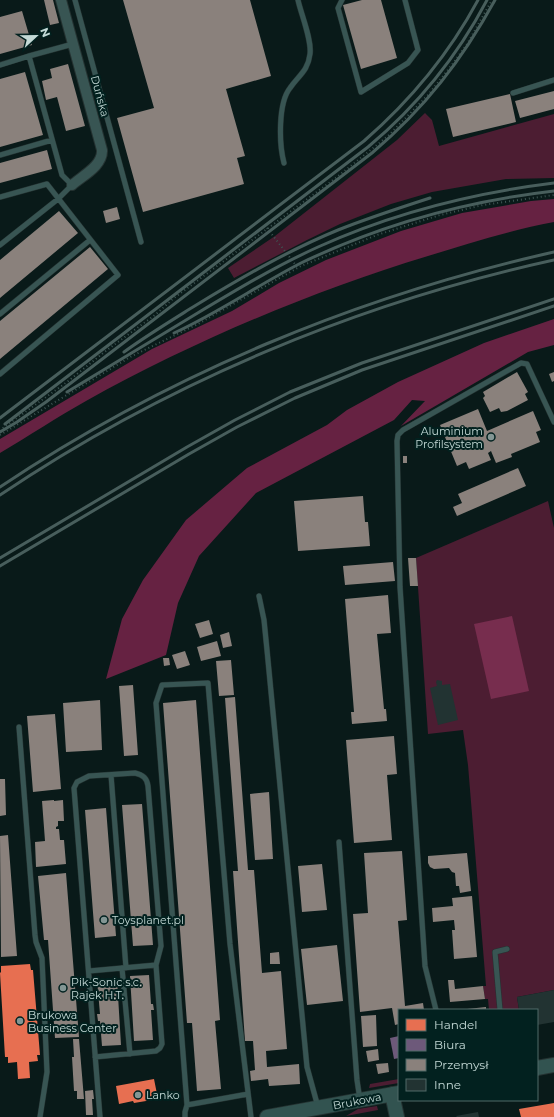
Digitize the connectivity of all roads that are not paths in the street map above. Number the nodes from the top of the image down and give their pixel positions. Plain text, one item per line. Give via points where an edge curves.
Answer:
1 (61, 0) edge
2 (75, 0) edge
3 (298, 0) edge
4 (342, 0) edge
5 (405, 0) edge
6 (73, 44) junction
7 (29, 56) junction
8 (0, 65) edge
9 (554, 80) edge
10 (513, 92) dead end
11 (52, 140) junction
12 (0, 155) edge
13 (284, 163) dead end
14 (72, 185) junction
15 (0, 196) edge
16 (58, 199) junction
17 (90, 240) junction
18 (141, 242) dead end
19 (0, 245) edge
20 (0, 314) edge
21 (0, 374) edge
22 (554, 422) edge
23 (259, 596) dead end
24 (19, 727) dead end
25 (111, 775) junction
26 (339, 842) dead end
27 (507, 949) dead end
28 (156, 965) junction
29 (124, 968) junction
30 (89, 971) junction
31 (436, 1009) edge
32 (500, 1009) edge
33 (130, 1054) junction
34 (96, 1057) junction
35 (554, 1065) edge
36 (538, 1068) edge
37 (396, 1093) edge
38 (248, 1094) junction
39 (360, 1100) junction
40 (187, 1105) junction
41 (318, 1108) junction
42 (276, 1116) edge
43 (40, 1117) edge
44 (100, 1117) edge
45 (185, 1117) edge
46 (251, 1117) edge
47 (397, 1117) edge

1 - 6 street, Duńska
2 - 18 lane
3 - 13 lane via 311,47 305,70 290,88 282,104 281,149
4 - 5 lane via 338,8 361,92 408,63 418,50
6 - 7 lane
6 - 14 street, Duńska via 103,156
7 - 8 lane
7 - 11 lane
9 - 10 lane
11 - 12 lane
11 - 14 lane via 62,175
14 - 16 lane
15 - 16 lane via 47,184
16 - 17 lane
16 - 19 lane
17 - 20 lane
17 - 21 lane via 118,275
22 - 31 lane via 527,364 521,363 398,435 400,588 425,966
23 - 41 lane via 268,658 307,1067
24 - 43 lane via 35,935 42,958 47,1072
25 - 28 lane via 142,774 147,780 161,946
25 - 29 lane
25 - 30 lane via 89,776 77,782 74,788
26 - 39 lane
27 - 32 lane via 495,952
28 - 29 lane
28 - 33 lane via 162,1044 156,1051
29 - 30 lane
29 - 33 lane
30 - 34 lane
33 - 34 lane
34 - 44 lane
35 - 36 street
37 - 39 street, Brukowa
37 - 47 street
38 - 40 lane
38 - 40 lane via 230,944 208,683 162,685 156,703
38 - 46 lane
39 - 41 street, Brukowa
40 - 45 lane
41 - 42 street, Brukowa

